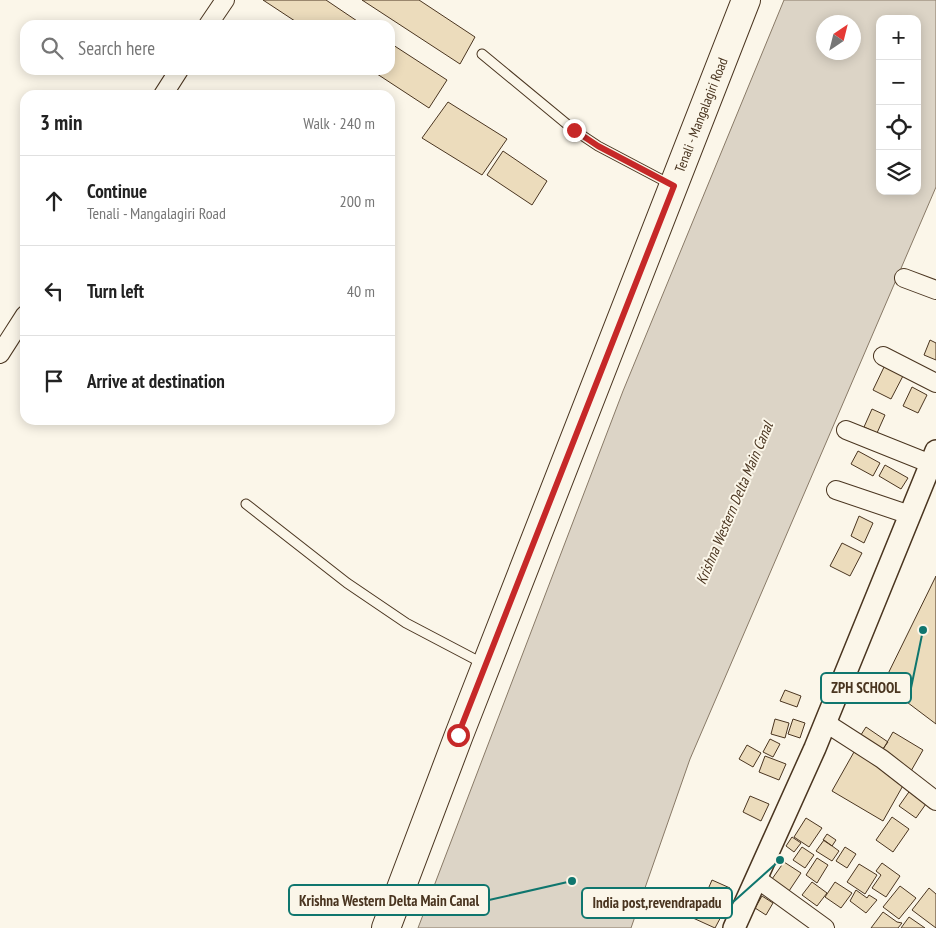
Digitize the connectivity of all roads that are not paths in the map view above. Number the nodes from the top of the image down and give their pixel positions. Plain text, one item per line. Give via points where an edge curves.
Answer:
1 (225, 0) edge
2 (746, 0) edge
3 (211, 20) edge
4 (482, 54) dead end
5 (176, 75) edge
6 (166, 90) edge
7 (674, 186) junction
8 (904, 278) dead end
9 (936, 290) edge
10 (20, 323) edge
11 (0, 354) edge
12 (883, 356) dead end
13 (936, 383) edge
14 (846, 430) dead end
15 (933, 458) edge
16 (836, 490) dead end
17 (246, 504) dead end
18 (910, 516) junction
19 (486, 665) junction
20 (826, 723) junction
21 (936, 800) edge
22 (756, 878) junction
23 (386, 928) edge
24 (734, 928) edge
25 (825, 928) edge

1 - 3 street
2 - 7 main road, Tenali - Mangalagiri Road
4 - 7 lane via 574,130
5 - 6 street
7 - 19 main road, Tenali - Mangalagiri Road
8 - 9 street
10 - 11 street
12 - 13 street
14 - 15 street
15 - 18 street
16 - 18 street
17 - 19 lane via 347,583 406,623
18 - 20 street
19 - 23 main road, Tenali - Mangalagiri Road
20 - 21 street via 882,759
20 - 22 street
22 - 24 street
22 - 25 street

